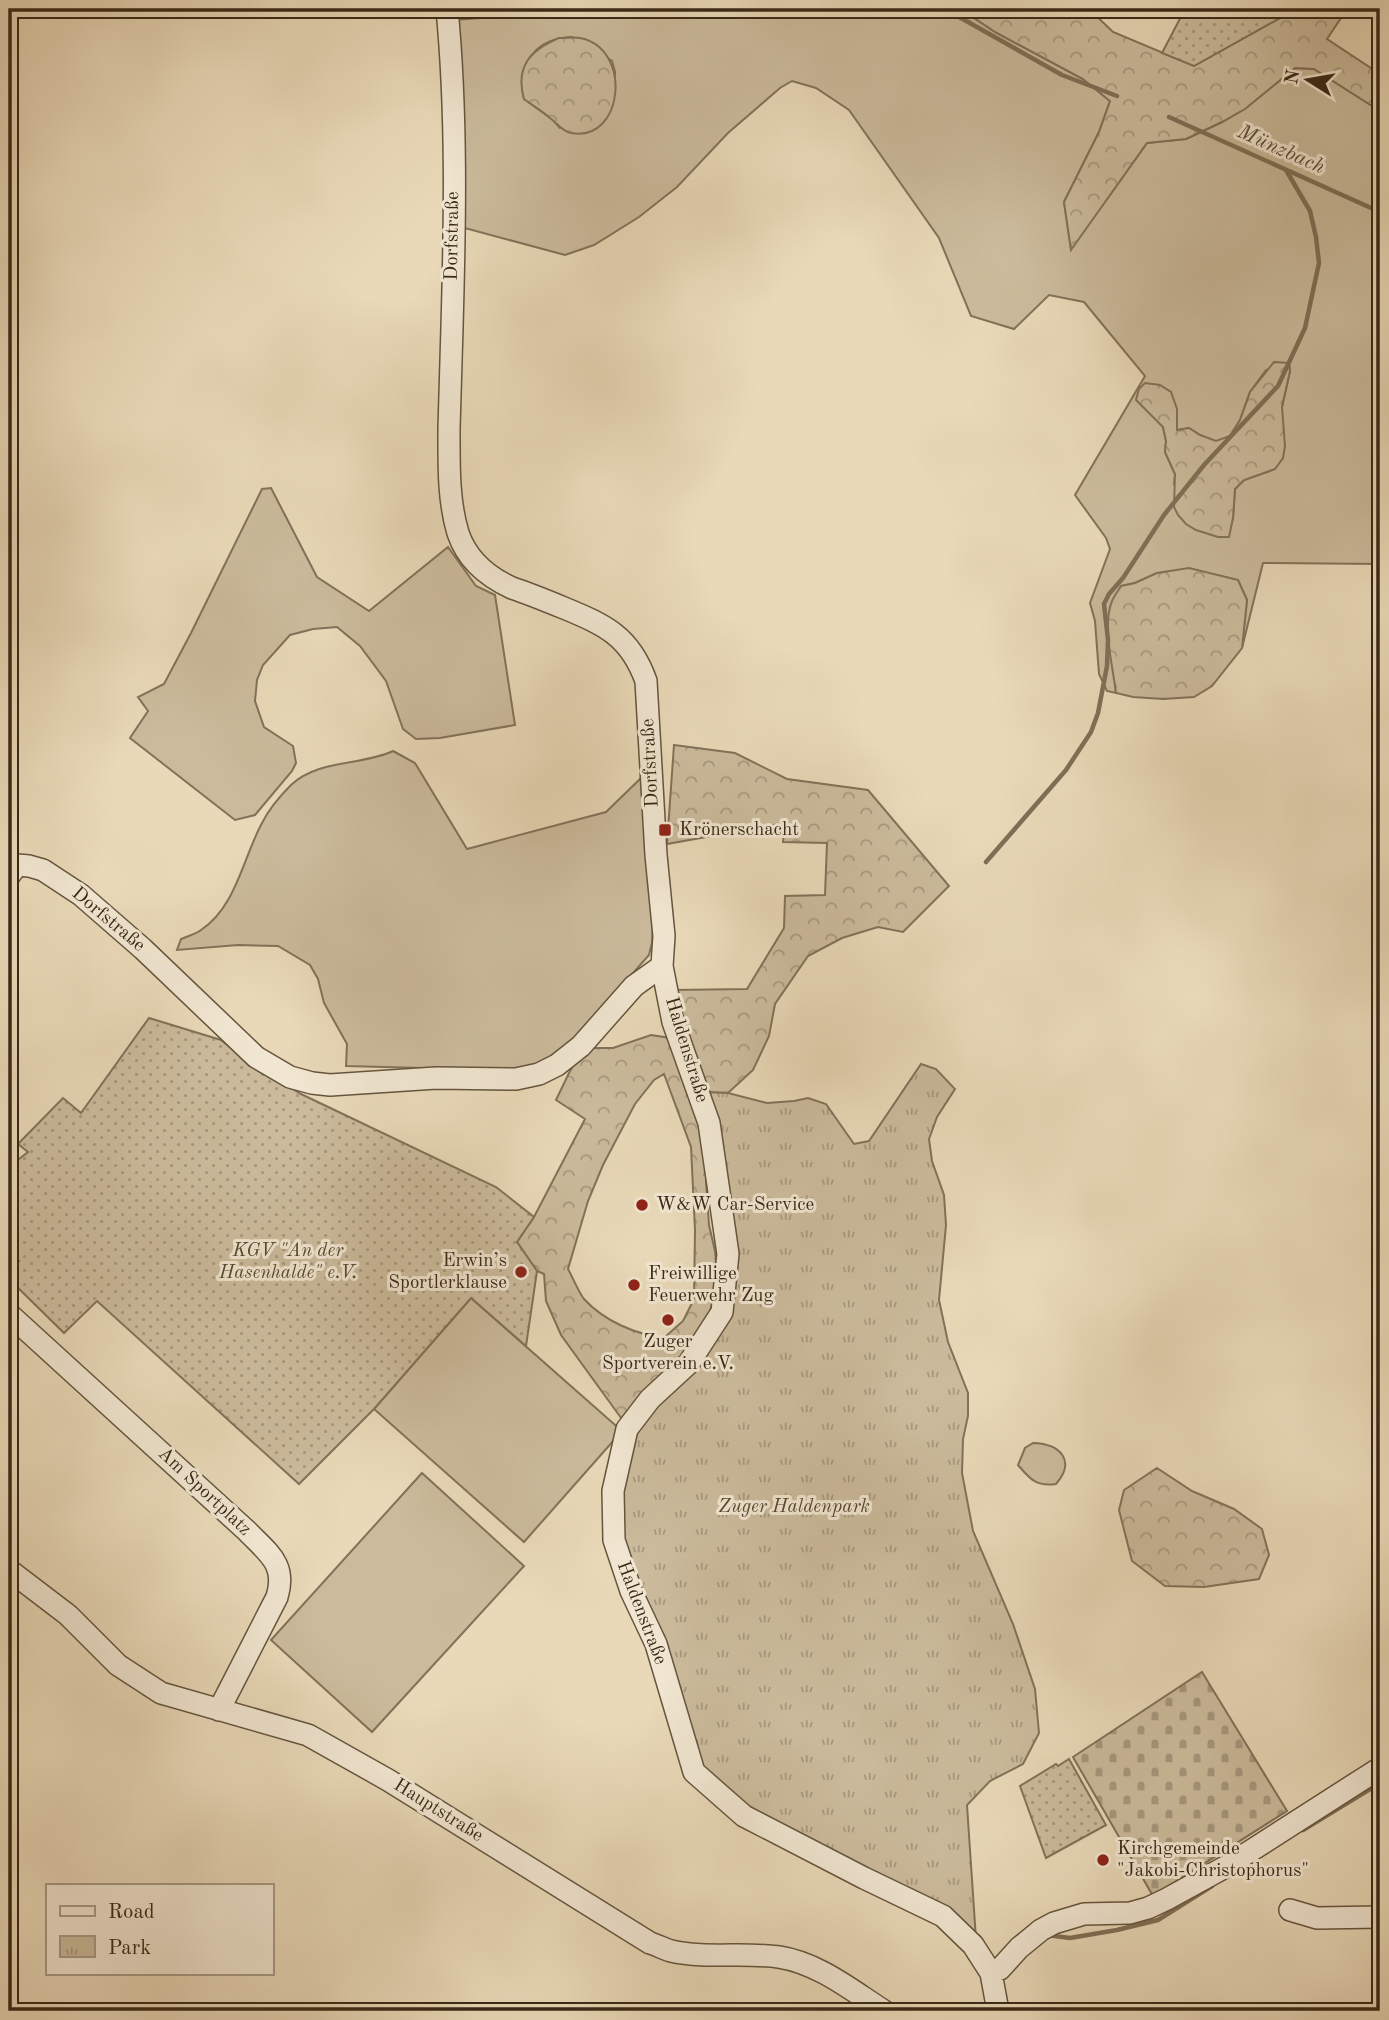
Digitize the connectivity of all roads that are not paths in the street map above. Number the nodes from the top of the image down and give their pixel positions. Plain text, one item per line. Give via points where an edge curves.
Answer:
1 (447, 9) edge
2 (9, 876) edge
3 (662, 966) junction
4 (9, 1314) edge
5 (9, 1570) edge
6 (219, 1710) junction
7 (1380, 1768) edge
8 (1290, 1910) dead end
9 (1380, 1917) edge
10 (991, 1973) junction
11 (884, 2011) edge
12 (998, 2011) edge

1 - 3 street, Dorfstraße via 455,226 449,461 453,510 466,552 478,566 501,583 602,624 632,651 642,668 664,936
2 - 3 street, Dorfstraße via 17,865 29,866 81,895 256,1057 290,1077 312,1083 516,1079 539,1074 581,1046 634,986
3 - 10 street, Haldenstraße via 673,1022 709,1123 728,1254 722,1312 689,1363 650,1399 627,1429 613,1491 614,1540 656,1644 694,1772 744,1816 943,1916 973,1945
4 - 6 street, Am Sportplatz via 275,1561 282,1583 277,1597
5 - 6 street, Hauptstraße via 68,1615 118,1665 161,1693
6 - 11 street, Hauptstraße via 308,1735 650,1943 693,1954 795,1960
7 - 10 street via 1167,1899 1130,1913 1084,1914 1055,1923
8 - 9 street via 1317,1918
10 - 12 street, Haldenstraße

